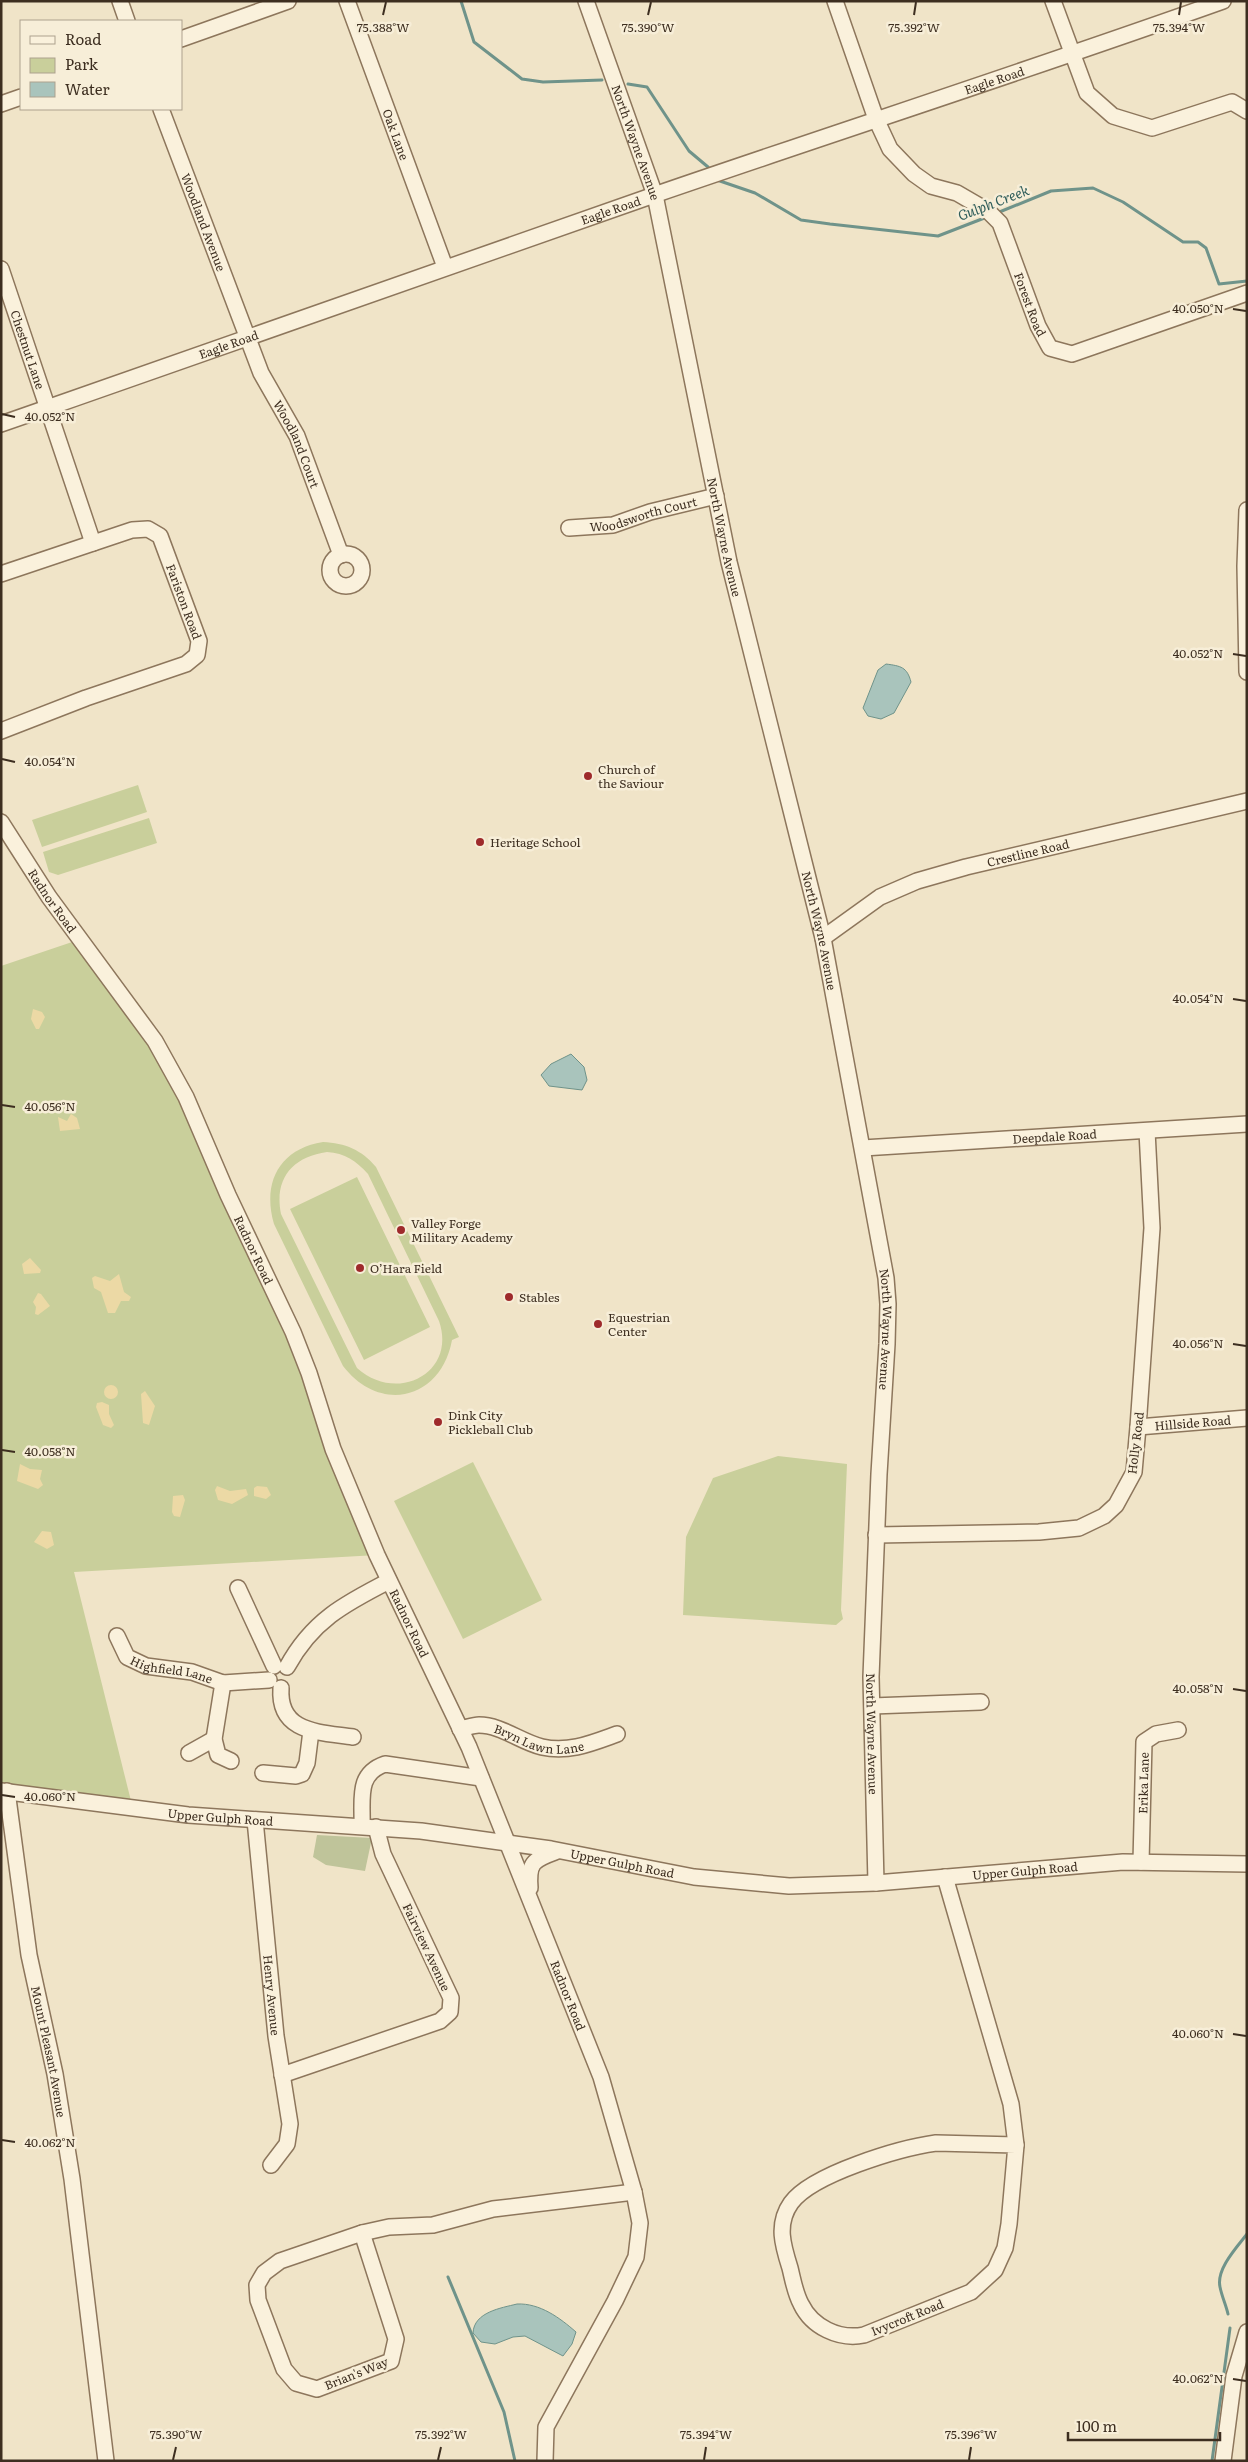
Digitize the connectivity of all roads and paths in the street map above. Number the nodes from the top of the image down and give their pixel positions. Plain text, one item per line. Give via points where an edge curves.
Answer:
1 (120, 1) edge
2 (288, 1) edge
3 (347, 1) edge
4 (586, 1) edge
5 (835, 1) edge
6 (1053, 1) edge
7 (1223, 1) edge
8 (127, 20) edge
9 (182, 39) edge
10 (1072, 55) junction
11 (20, 97) edge
12 (1, 104) edge
13 (160, 110) edge
14 (1247, 111) edge
15 (876, 119) junction
16 (655, 195) junction
17 (445, 267) junction
18 (1, 269) edge
19 (1247, 294) edge
20 (248, 336) junction
21 (48, 408) junction
22 (1, 424) edge
23 (716, 496) junction
24 (1247, 510) edge
25 (569, 528) dead end
26 (93, 543) junction
27 (341, 555) dead end
28 (1, 574) edge
29 (1247, 672) edge
30 (1, 731) edge
31 (1247, 801) edge
32 (1, 822) edge
33 (823, 938) junction
34 (1247, 1124) edge
35 (1146, 1130) junction
36 (863, 1148) junction
37 (1247, 1418) edge
38 (1138, 1427) junction
39 (876, 1535) junction
40 (388, 1581) junction
41 (238, 1588) dead end
42 (117, 1636) dead end
43 (278, 1675) junction
44 (224, 1682) junction
45 (981, 1702) dead end
46 (872, 1706) junction
47 (460, 1729) junction
48 (1178, 1730) dead end
49 (311, 1731) junction
50 (617, 1734) dead end
51 (353, 1737) dead end
52 (214, 1739) junction
53 (189, 1753) dead end
54 (231, 1761) dead end
55 (263, 1773) dead end
56 (481, 1778) junction
57 (4, 1791) edge
58 (255, 1820) junction
59 (369, 1826) junction
60 (509, 1843) junction
61 (558, 1851) junction
62 (1141, 1862) junction
63 (1247, 1864) edge
64 (945, 1877) junction
65 (876, 1883) junction
66 (530, 1897) junction
67 (282, 2075) junction
68 (1016, 2145) junction
69 (271, 2165) dead end
70 (634, 2192) junction
71 (362, 2233) junction
72 (1247, 2332) edge
73 (106, 2461) edge
74 (545, 2461) edge
75 (1223, 2461) edge

1 - 8 street
2 - 9 street
3 - 17 street, Oak Lane
4 - 16 street, North Wayne Avenue
5 - 15 street, Forest Road
6 - 10 street
7 - 10 street, Eagle Road
10 - 14 street via 1087,93 1113,116 1152,128 1232,102
10 - 15 street, Eagle Road
11 - 12 street
13 - 20 street, Woodland Avenue
15 - 16 street, Eagle Road
15 - 19 street, Forest Road via 890,149 914,174 931,186 957,192 988,210 1000,223 1038,326 1050,348 1072,354
16 - 17 street, Eagle Road
16 - 23 street, North Wayne Avenue
17 - 20 street, Eagle Road
18 - 21 street, Chestnut Lane
20 - 21 street, Eagle Road
20 - 27 street, Woodland Court via 269,388 297,436
21 - 22 street, Eagle Road
21 - 26 street, Chestnut Lane
23 - 25 street, Woodsworth Court via 613,525
23 - 33 street, North Wayne Avenue via 729,562
24 - 29 street
26 - 28 street, Fariston Road
26 - 30 street, Fariston Road via 132,530 148,529 160,536 199,641 196,655 186,664
31 - 33 street, Crestline Road via 917,881 880,897
32 - 40 street, Radnor Road via 49,897 155,1042 186,1097 293,1332 333,1449
33 - 36 street, North Wayne Avenue
34 - 35 street, Deepdale Road
35 - 36 street, Deepdale Road
35 - 38 street, Holly Road via 1152,1228
36 - 39 street, North Wayne Avenue via 881,1244 888,1304
37 - 38 street, Hillside Road
38 - 39 street, Holly Road via 1134,1472 1126,1491 1104,1516 1079,1528 1039,1532
39 - 46 street, North Wayne Avenue
40 - 43 street via 325,1618
40 - 47 street, Radnor Road
41 - 43 street
42 - 44 street, Highfield Lane via 127,1657 136,1663 192,1672
43 - 44 street, Highfield Lane
43 - 49 street via 283,1712 294,1723
44 - 52 street
45 - 46 street
46 - 65 street, North Wayne Avenue
47 - 50 street, Bryn Lawn Lane via 478,1724 542,1747 562,1749 583,1747
47 - 56 street, Radnor Road
48 - 62 street, Erika Lane via 1156,1734 1144,1742
49 - 51 street
49 - 55 street via 307,1763 302,1774
52 - 53 street
52 - 54 street via 218,1755
56 - 59 street, Fairview Avenue via 386,1764 373,1768 364,1778
56 - 60 street, Radnor Road
57 - 58 street, Upper Gulph Road via 133,1809
57 - 73 street, Mount Pleasant Avenue via 30,1955 55,2074 72,2179
58 - 59 street, Upper Gulph Road
58 - 67 street, Henry Avenue
59 - 60 street, Upper Gulph Road
59 - 67 street, Fairview Avenue via 451,1998 450,2012 440,2021
60 - 61 street, Upper Gulph Road
60 - 66 street, Radnor Road
61 - 65 street, Upper Gulph Road via 694,1877 740,1882 789,1886
61 - 66 street via 536,1859 531,1866 528,1875
62 - 63 street, Upper Gulph Road
62 - 64 street, Upper Gulph Road
64 - 65 street, Upper Gulph Road
64 - 68 street, Ivycroft Road via 1011,2104
66 - 70 street, Radnor Road via 601,2077
67 - 69 street, Henry Avenue via 290,2124 287,2144
68 - 68 street, Ivycroft Road via 1014,2190 1004,2248 995,2270 978,2288 861,2336 832,2333 811,2319 800,2303 781,2238 786,2211 800,2192 813,2183 915,2146 936,2143
70 - 71 street, Brian's Way via 494,2209 434,2226 389,2227
70 - 74 street, Radnor Road via 640,2223 636,2257 546,2427
71 - 71 street, Brian's Way via 280,2261 264,2273 257,2285 258,2300 284,2369 296,2383 317,2389 392,2361 396,2339
72 - 75 street via 1234,2376

